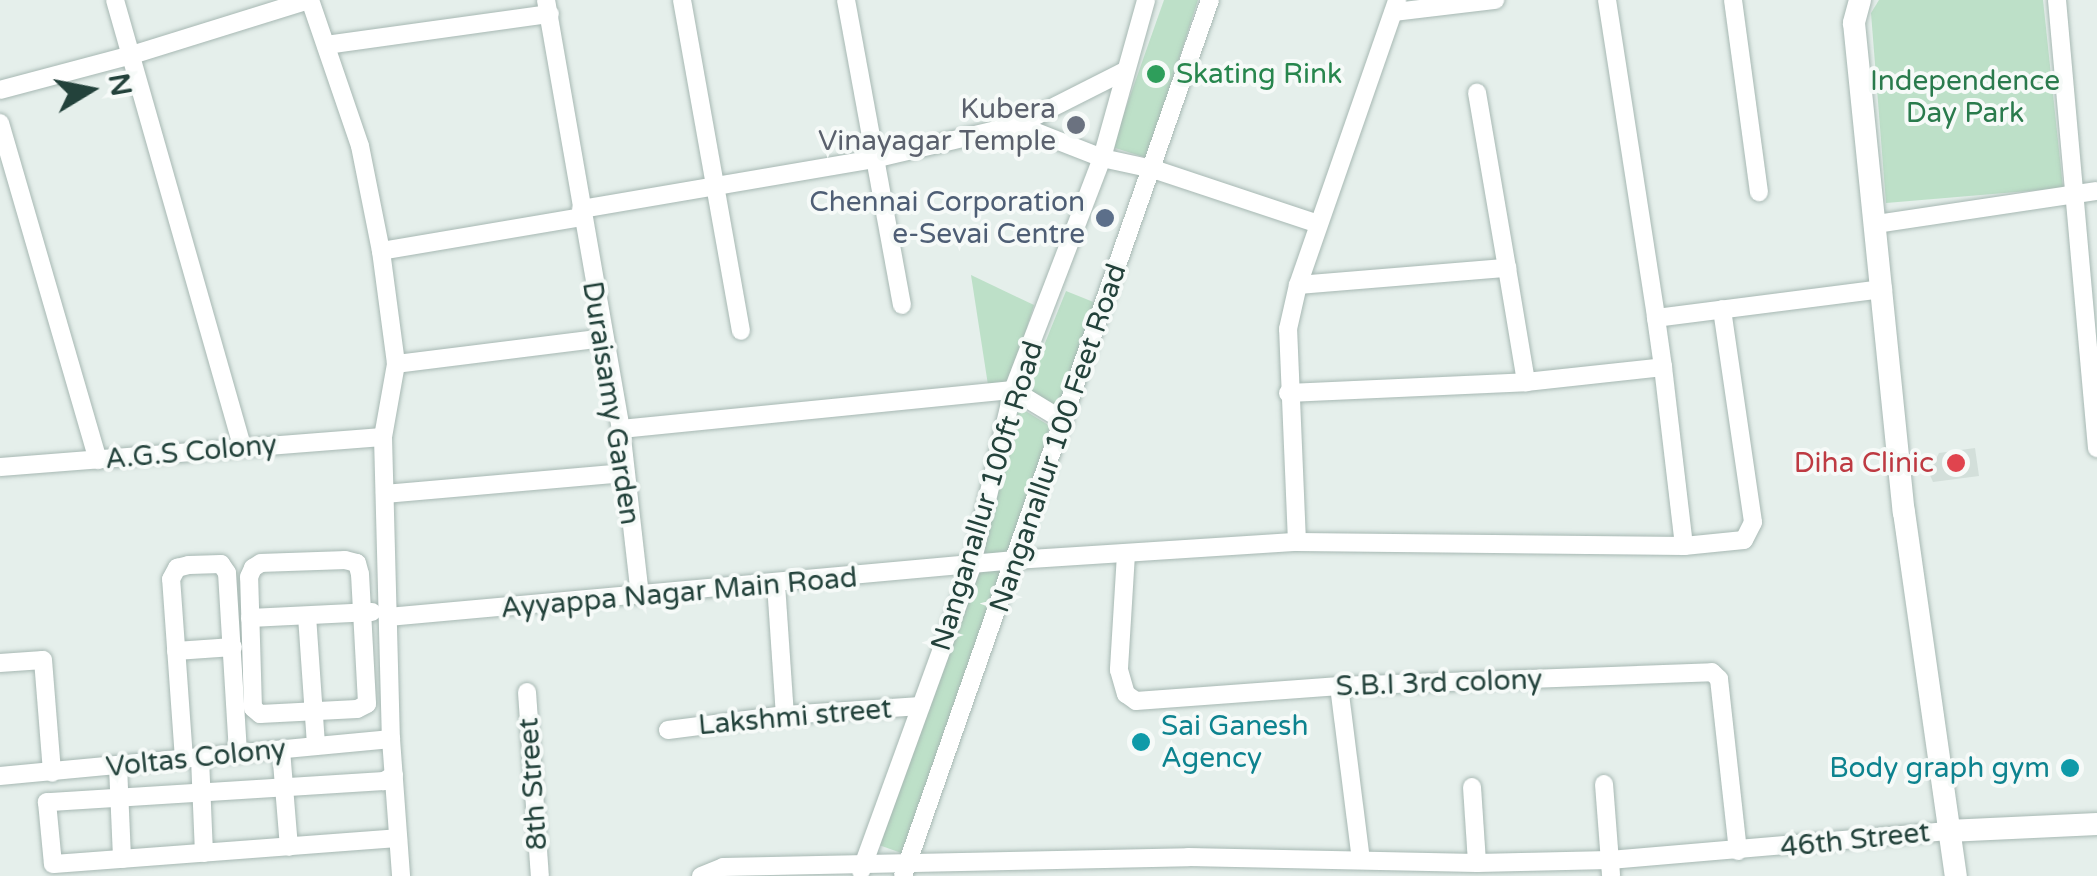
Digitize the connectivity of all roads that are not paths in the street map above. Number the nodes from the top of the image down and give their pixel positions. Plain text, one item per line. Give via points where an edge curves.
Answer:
1 (115, 0) edge
2 (309, 0) edge
3 (682, 0) edge
4 (846, 0) edge
5 (1146, 0) edge
6 (1210, 0) edge
7 (1495, 0) edge
8 (1607, 0) edge
9 (1732, 0) edge
10 (1860, 0) edge
11 (2057, 0) edge
12 (1396, 6) edge
13 (548, 7) edge
14 (326, 45) junction
15 (132, 56) junction
16 (1125, 70) junction
17 (0, 90) edge
18 (1477, 93) dead end
19 (0, 124) edge
20 (1018, 125) junction
21 (878, 158) junction
22 (1102, 158) junction
23 (1152, 169) junction
24 (714, 184) junction
25 (1759, 192) dead end
26 (2097, 192) edge
27 (2072, 194) junction
28 (581, 213) junction
29 (1318, 224) junction
30 (1876, 224) junction
31 (381, 251) junction
32 (1507, 268) junction
33 (1298, 285) junction
34 (1883, 289) junction
35 (902, 305) dead end
36 (1722, 309) junction
37 (1656, 318) junction
38 (741, 331) dead end
39 (604, 338) junction
40 (396, 364) junction
41 (1664, 367) junction
42 (1526, 382) junction
43 (1014, 390) junction
44 (1288, 393) junction
45 (1064, 422) junction
46 (620, 429) junction
47 (383, 437) junction
48 (242, 446) junction
49 (2097, 448) edge
50 (98, 460) junction
51 (0, 467) edge
52 (624, 473) junction
53 (384, 494) junction
54 (1296, 542) junction
55 (1684, 546) junction
56 (1126, 554) junction
57 (1015, 560) junction
58 (971, 568) junction
59 (776, 584) junction
60 (640, 596) junction
61 (362, 612) junction
62 (388, 614) junction
63 (308, 616) junction
64 (250, 618) junction
65 (233, 647) junction
66 (176, 651) junction
67 (0, 663) edge
68 (1340, 686) junction
69 (527, 692) dead end
70 (921, 706) junction
71 (313, 711) junction
72 (785, 715) junction
73 (668, 730) dead end
74 (391, 739) junction
75 (316, 746) junction
76 (281, 750) junction
77 (238, 754) junction
78 (192, 759) junction
79 (118, 766) junction
80 (46, 773) junction
81 (0, 776) edge
82 (394, 776) junction
83 (1604, 784) dead end
84 (285, 787) junction
85 (1472, 787) dead end
86 (201, 792) junction
87 (120, 798) junction
88 (2097, 824) edge
89 (1948, 830) junction
90 (398, 838) junction
91 (289, 847) junction
92 (1738, 852) junction
93 (204, 853) junction
94 (122, 859) junction
95 (1361, 859) junction
96 (1189, 866) edge
97 (1485, 867) edge
98 (1611, 868) edge
99 (1039, 869) edge
100 (1542, 869) edge
101 (862, 870) edge
102 (906, 870) edge
103 (50, 876) edge
104 (401, 876) edge
105 (540, 876) edge
106 (701, 876) edge
107 (1956, 876) edge

1 - 15 street
2 - 14 street
2 - 15 street
3 - 24 street
4 - 21 street
5 - 16 street, Nanganallur 100ft Road
6 - 23 street, Nanganallur 100 Feet Road
7 - 12 street
8 - 37 street
9 - 25 street
10 - 30 street via 1854,23
11 - 27 street
12 - 29 street
13 - 14 street
13 - 28 street, Duraisamy Garden
14 - 31 street via 360,146
15 - 17 street
15 - 48 street
16 - 20 street
16 - 22 street, Nanganallur 100ft Road
18 - 32 street
19 - 50 street
20 - 21 street
20 - 22 street
21 - 24 street
21 - 35 street
22 - 23 street
22 - 43 street, Nanganallur 100ft Road
23 - 29 street
23 - 45 street, Nanganallur 100 Feet Road
24 - 28 street
24 - 38 street
26 - 27 street
27 - 30 street
27 - 49 street
28 - 31 street
28 - 39 street, Duraisamy Garden
29 - 33 street
30 - 34 street
31 - 40 street
32 - 33 street
32 - 42 street
33 - 44 street via 1288,329
34 - 36 street
34 - 89 street via 1904,512
36 - 37 street
36 - 55 street, Ayyappa Nagar Main Road via 1752,522 1744,540
37 - 41 street
39 - 40 street
39 - 46 street, Duraisamy Garden
40 - 47 street
41 - 42 street
41 - 55 street
42 - 44 street
43 - 45 street
43 - 46 street
43 - 58 street, Nanganallur 100ft Road
44 - 54 street
45 - 57 street, Nanganallur 100 Feet Road
46 - 52 street, Duraisamy Garden
47 - 48 street, A.G.S Colony
47 - 53 street
48 - 50 street, A.G.S Colony
50 - 51 street, A.G.S Colony
52 - 53 street
52 - 60 street, Duraisamy Garden
53 - 62 street
54 - 55 street, Ayyappa Nagar Main Road
54 - 56 street, Ayyappa Nagar Main Road
56 - 57 street, Ayyappa Nagar Main Road
56 - 68 street, S.B.I 3rd colony via 1119,670 1126,694 1136,702
57 - 58 street, Ayyappa Nagar Main Road
57 - 102 street, Nanganallur 100 Feet Road
58 - 59 street, Ayyappa Nagar Main Road
58 - 70 street, Nanganallur 100ft Road
59 - 60 street, Ayyappa Nagar Main Road
59 - 72 street
60 - 62 street, Ayyappa Nagar Main Road
61 - 62 street, Ayyappa Nagar Main Road
61 - 63 street, Ayyappa Nagar Main Road
61 - 64 street via 357,563 261,563 249,577
61 - 71 street via 367,704
62 - 74 street
63 - 64 street, Ayyappa Nagar Main Road
63 - 71 street
64 - 71 street via 253,708 260,714
65 - 66 street
65 - 66 street via 227,573 221,564 188,564 171,579
65 - 77 street
66 - 78 street
67 - 80 street via 43,660
68 - 92 street, S.B.I 3rd colony via 1712,672 1719,679
68 - 95 street
69 - 105 street, 8th Street
70 - 72 street, Lakshmi street
70 - 101 street, Nanganallur 100ft Road
71 - 75 street
72 - 73 street, Lakshmi street
74 - 75 street, Voltas Colony
74 - 82 street
75 - 76 street, Voltas Colony
76 - 77 street, Voltas Colony
76 - 84 street
77 - 78 street, Voltas Colony
78 - 79 street, Voltas Colony
78 - 86 street
79 - 80 street, Voltas Colony
79 - 87 street
80 - 81 street, Voltas Colony
80 - 103 street
82 - 84 street
82 - 90 street
83 - 98 street
84 - 86 street
84 - 91 street
85 - 97 street
86 - 87 street
86 - 93 street
87 - 94 street
87 - 94 street via 47,802 53,864
88 - 89 street
89 - 92 street, 46th Street
89 - 107 street
90 - 91 street
90 - 104 street
91 - 93 street
92 - 98 street, 46th Street
93 - 94 street
95 - 96 street, 46th Street
95 - 97 street, 46th Street
96 - 99 street, 46th Street
97 - 100 street, 46th Street
98 - 100 street, 46th Street
99 - 102 street, 46th Street
101 - 102 street, 46th Street
101 - 106 street, 46th Street via 723,867

